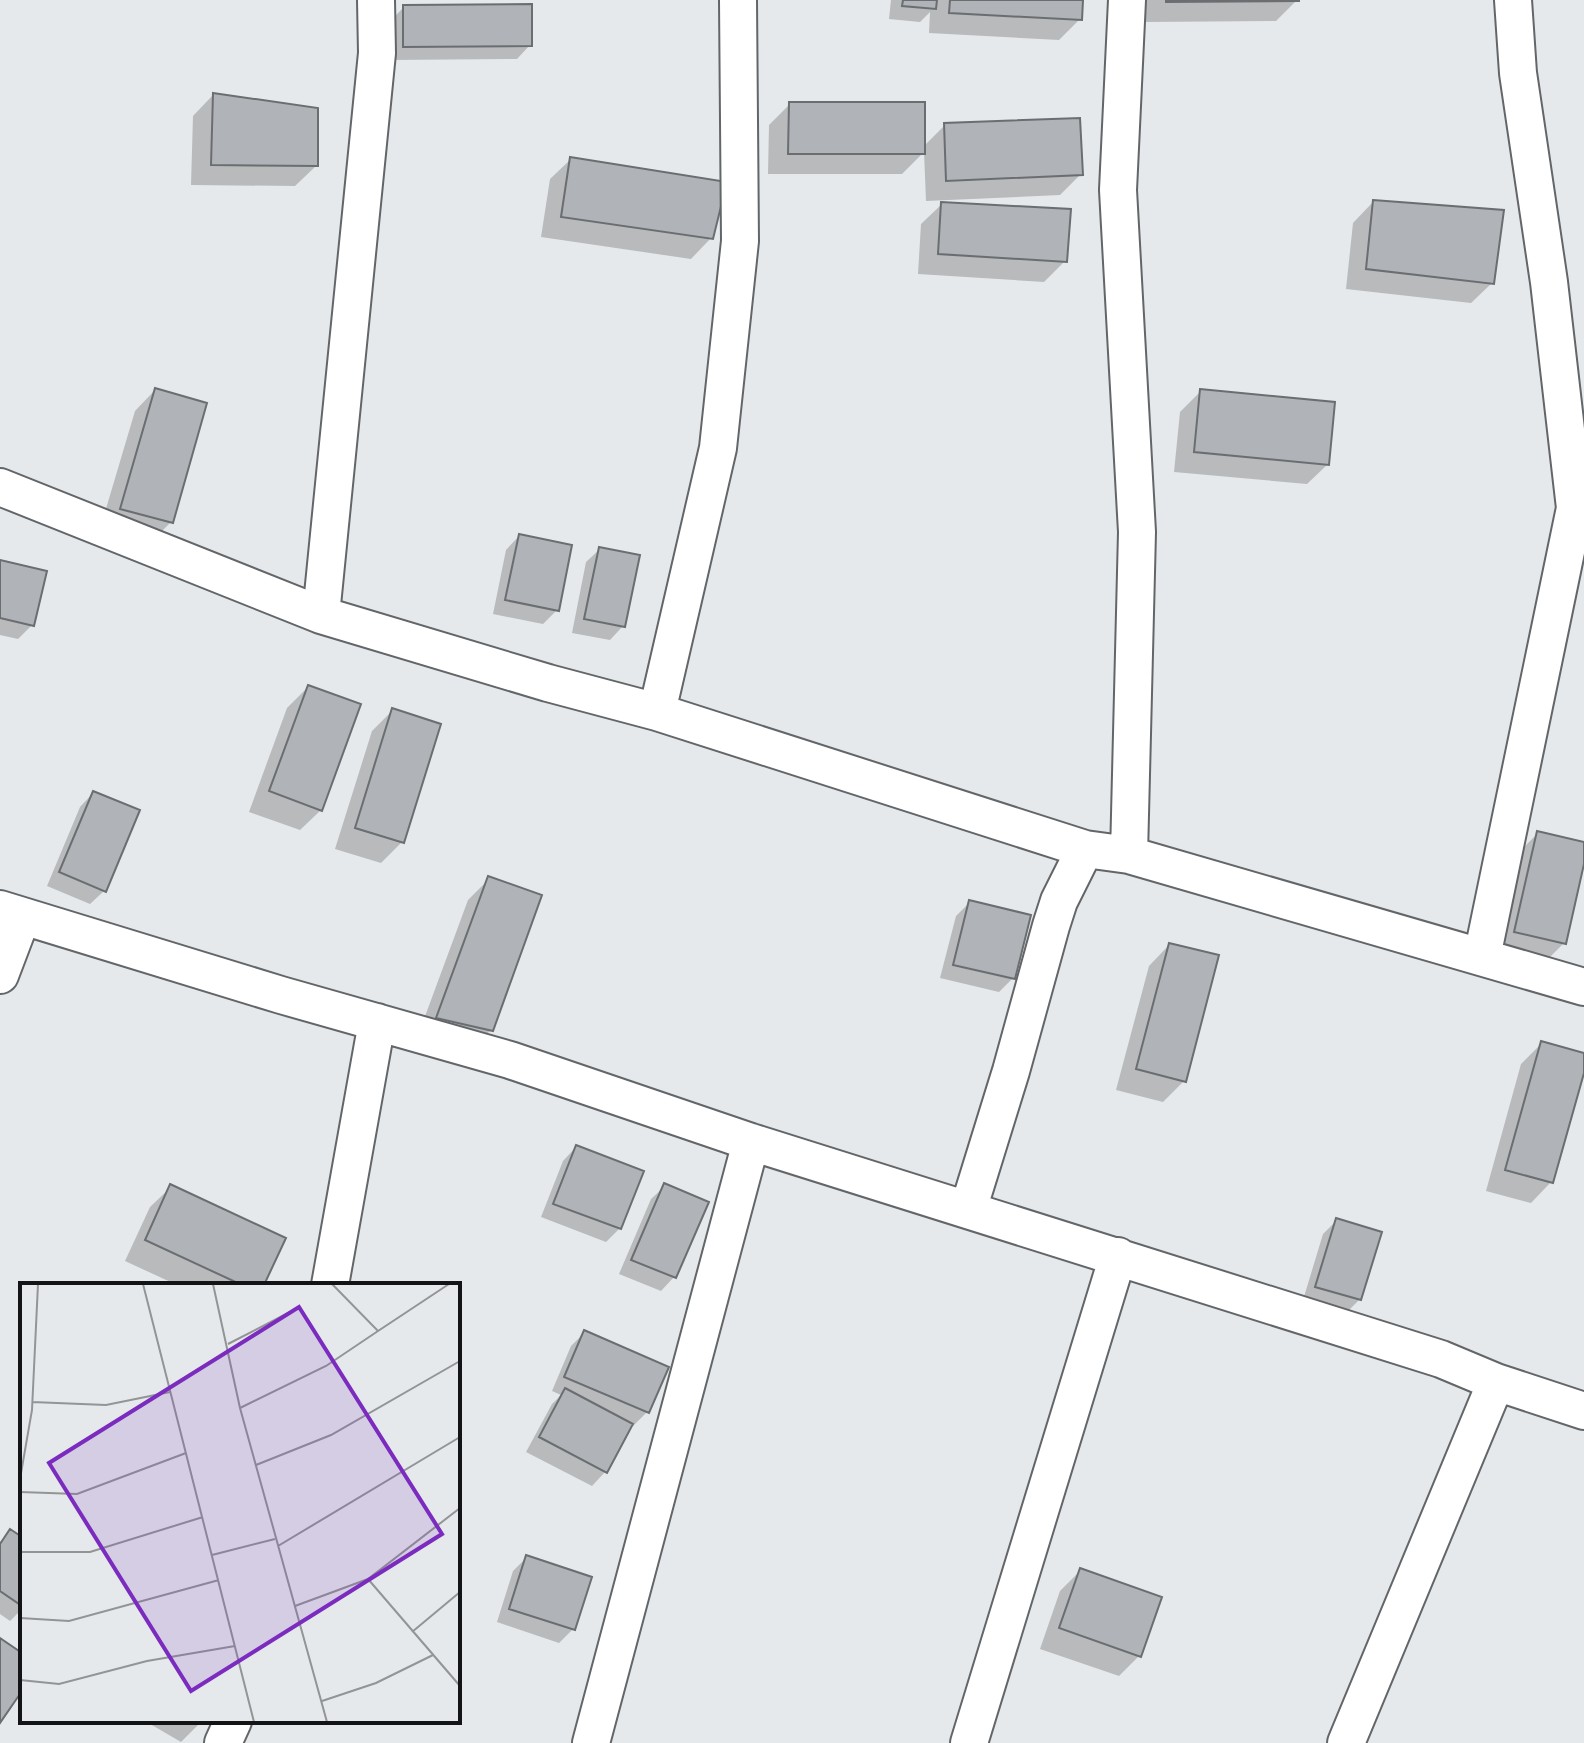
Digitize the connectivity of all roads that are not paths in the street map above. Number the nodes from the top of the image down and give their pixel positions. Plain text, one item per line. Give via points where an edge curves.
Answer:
1 (376, 0) edge
2 (738, 0) edge
3 (1127, 0) edge
4 (1513, 0) edge
5 (0, 487) edge
6 (1580, 507) edge
7 (321, 615) junction
8 (657, 712) junction
9 (1085, 849) junction
10 (1129, 855) junction
11 (11, 913) edge
12 (1482, 957) junction
13 (0, 975) edge
14 (1584, 987) edge
15 (377, 1022) junction
16 (751, 1142) junction
17 (968, 1210) junction
18 (1118, 1256) junction
19 (330, 1283) edge
20 (1496, 1382) junction
21 (1584, 1411) edge
22 (232, 1723) edge
23 (223, 1743) edge
24 (591, 1743) edge
25 (969, 1743) edge
26 (1346, 1743) edge

1 - 7 street via 377,53
2 - 8 street via 740,241 718,448
3 - 10 street via 1118,190 1137,532
4 - 6 street via 1518,73
5 - 7 street
6 - 12 street
7 - 8 street
8 - 9 street
9 - 10 street
9 - 17 street via 1059,901
10 - 12 street
11 - 13 street
11 - 15 street
12 - 14 street
15 - 16 street via 510,1060
15 - 19 street
16 - 17 street
16 - 24 street
17 - 18 street
18 - 20 street via 1441,1359
18 - 25 street
20 - 21 street
20 - 26 street
22 - 23 street

